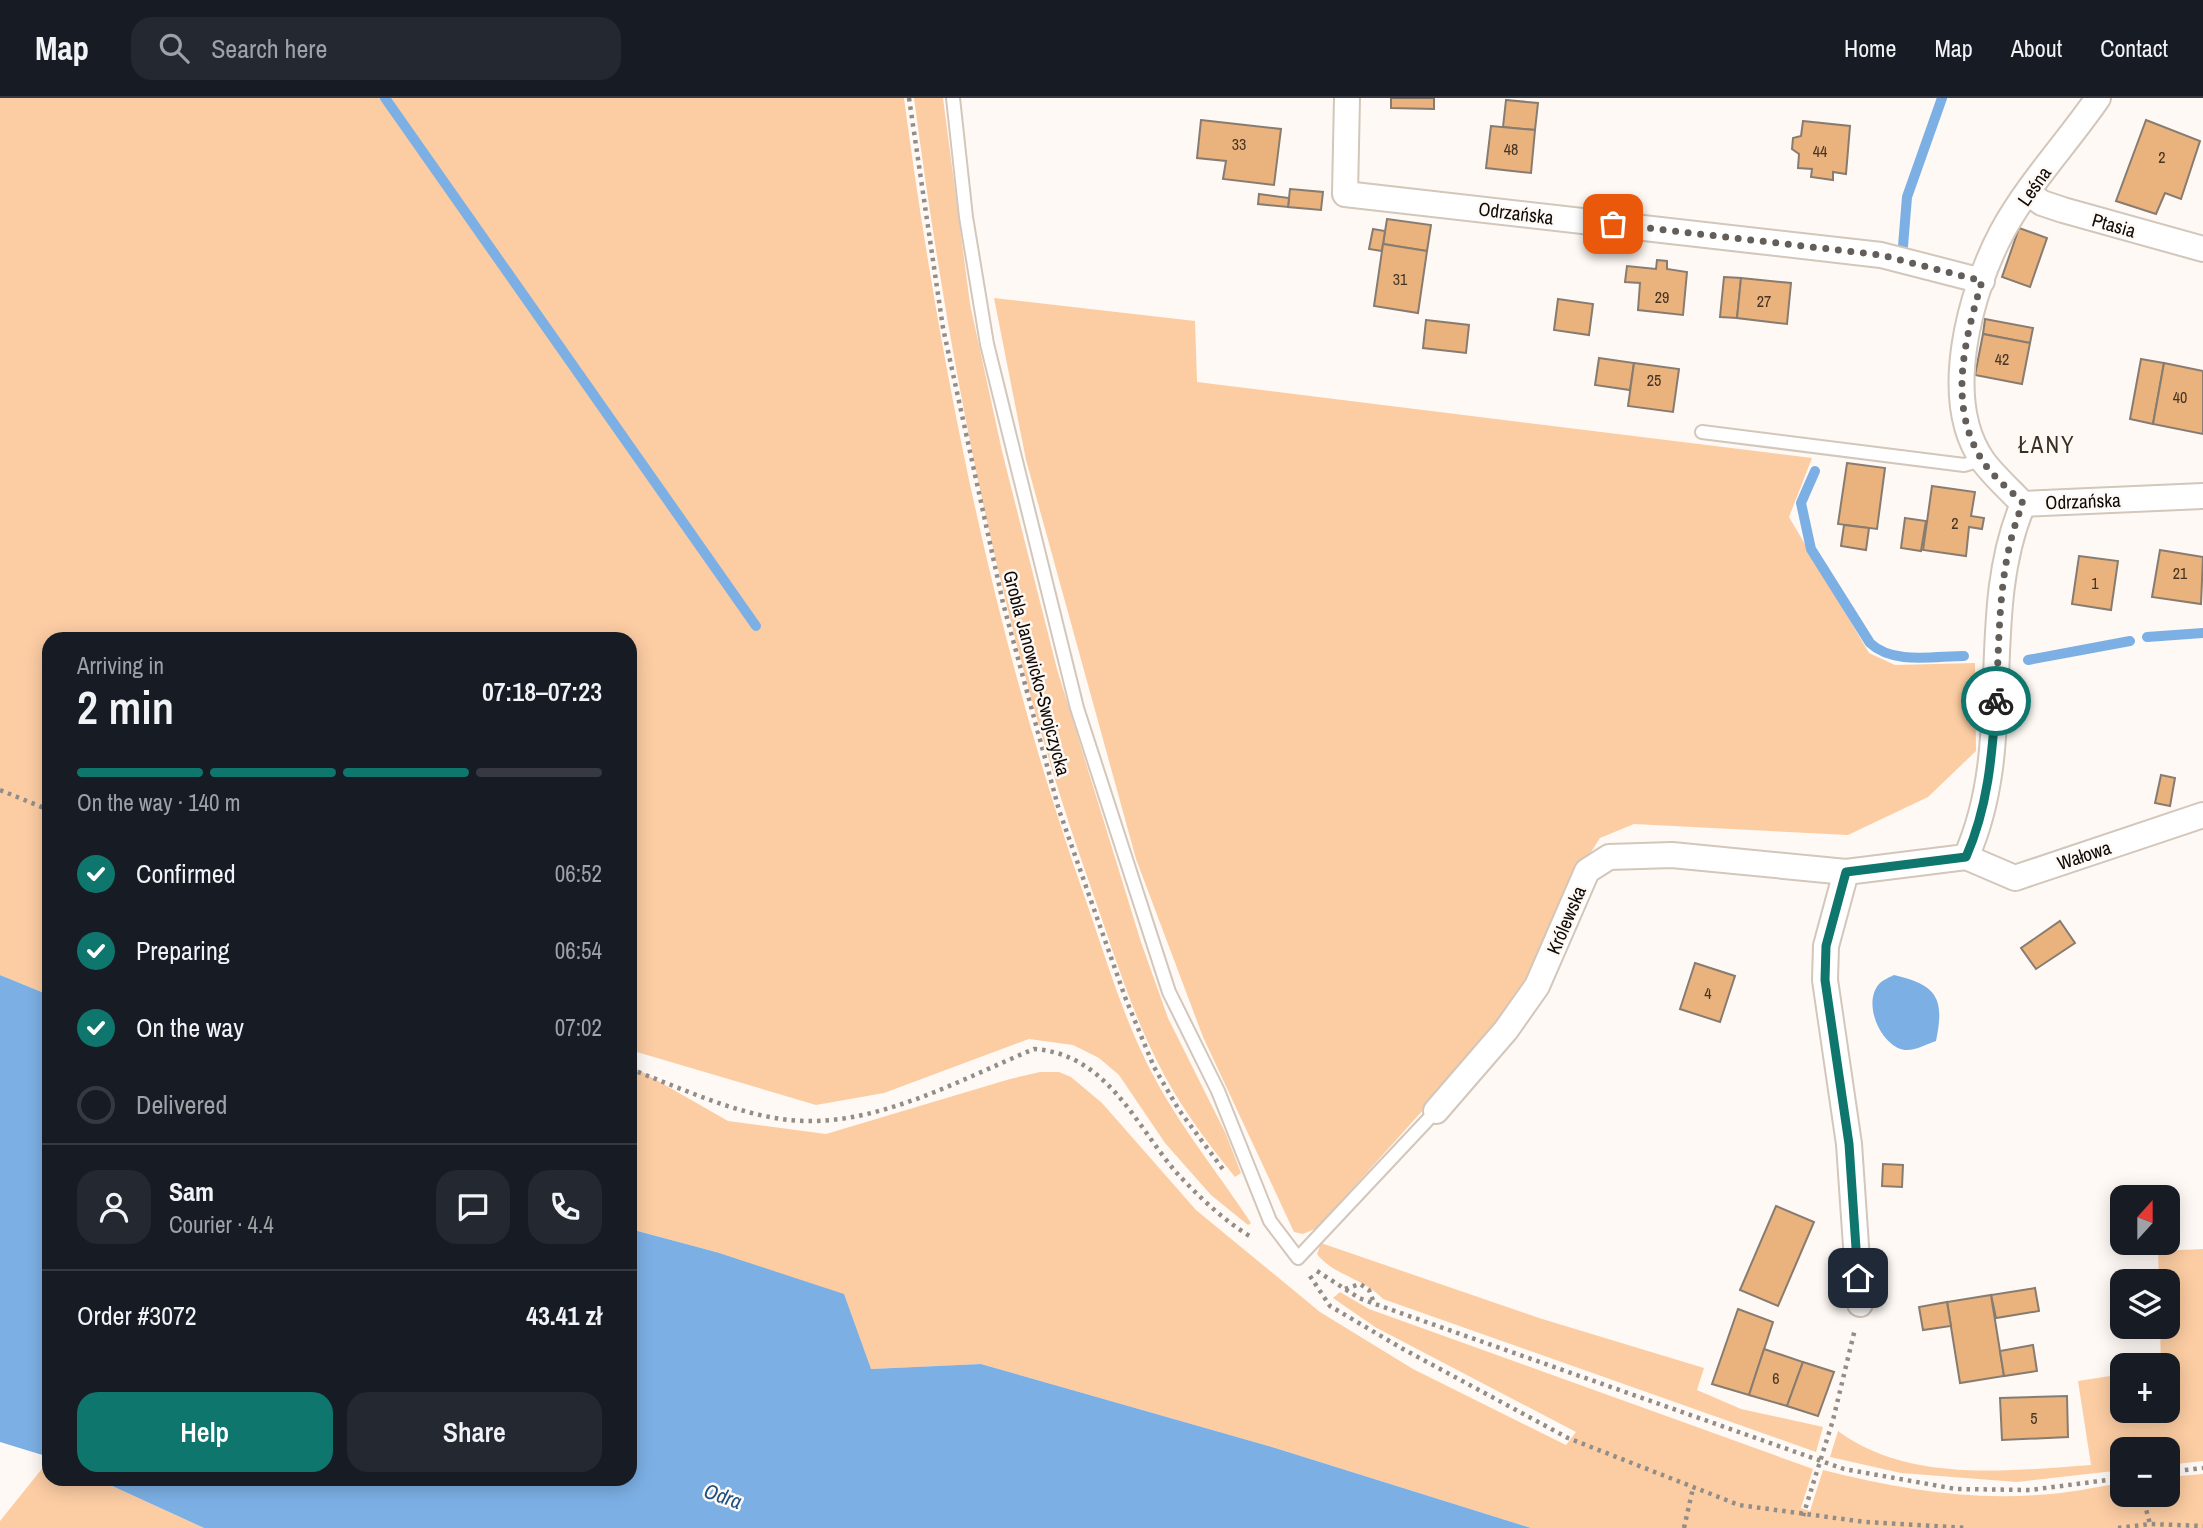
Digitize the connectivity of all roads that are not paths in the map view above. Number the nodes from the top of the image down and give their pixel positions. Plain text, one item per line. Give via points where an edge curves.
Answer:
1 (953, 98) edge
2 (1347, 98) edge
3 (2098, 98) edge
4 (2028, 193) junction
5 (2203, 249) edge
6 (1982, 281) junction
7 (1702, 432) dead end
8 (1982, 460) junction
9 (2203, 496) edge
10 (2023, 503) junction
11 (2203, 815) edge
12 (1966, 857) junction
13 (1846, 872) junction
14 (1436, 1111) joint
15 (1860, 1304) road end

1 - 14 lane via 987,344 1077,708 1170,992 1218,1091 1270,1221 1298,1258
2 - 6 street, Odrzańska via 1345,194 1881,255
3 - 4 street, Leśna
4 - 5 street, Ptasia via 2063,210
4 - 6 street, Leśna via 2002,232
6 - 8 street, Odrzańska via 1967,336 1962,412
7 - 8 lane via 1964,465
8 - 10 street, Odrzańska
9 - 10 street, Odrzańska
10 - 12 street via 2010,535 2002,578 1990,780
11 - 12 street, Wałowa via 2015,878
12 - 13 street, Królewska
13 - 14 street, Królewska via 1672,855 1609,857 1587,871 1537,986 1506,1030
13 - 15 street via 1826,946 1825,980 1849,1144

